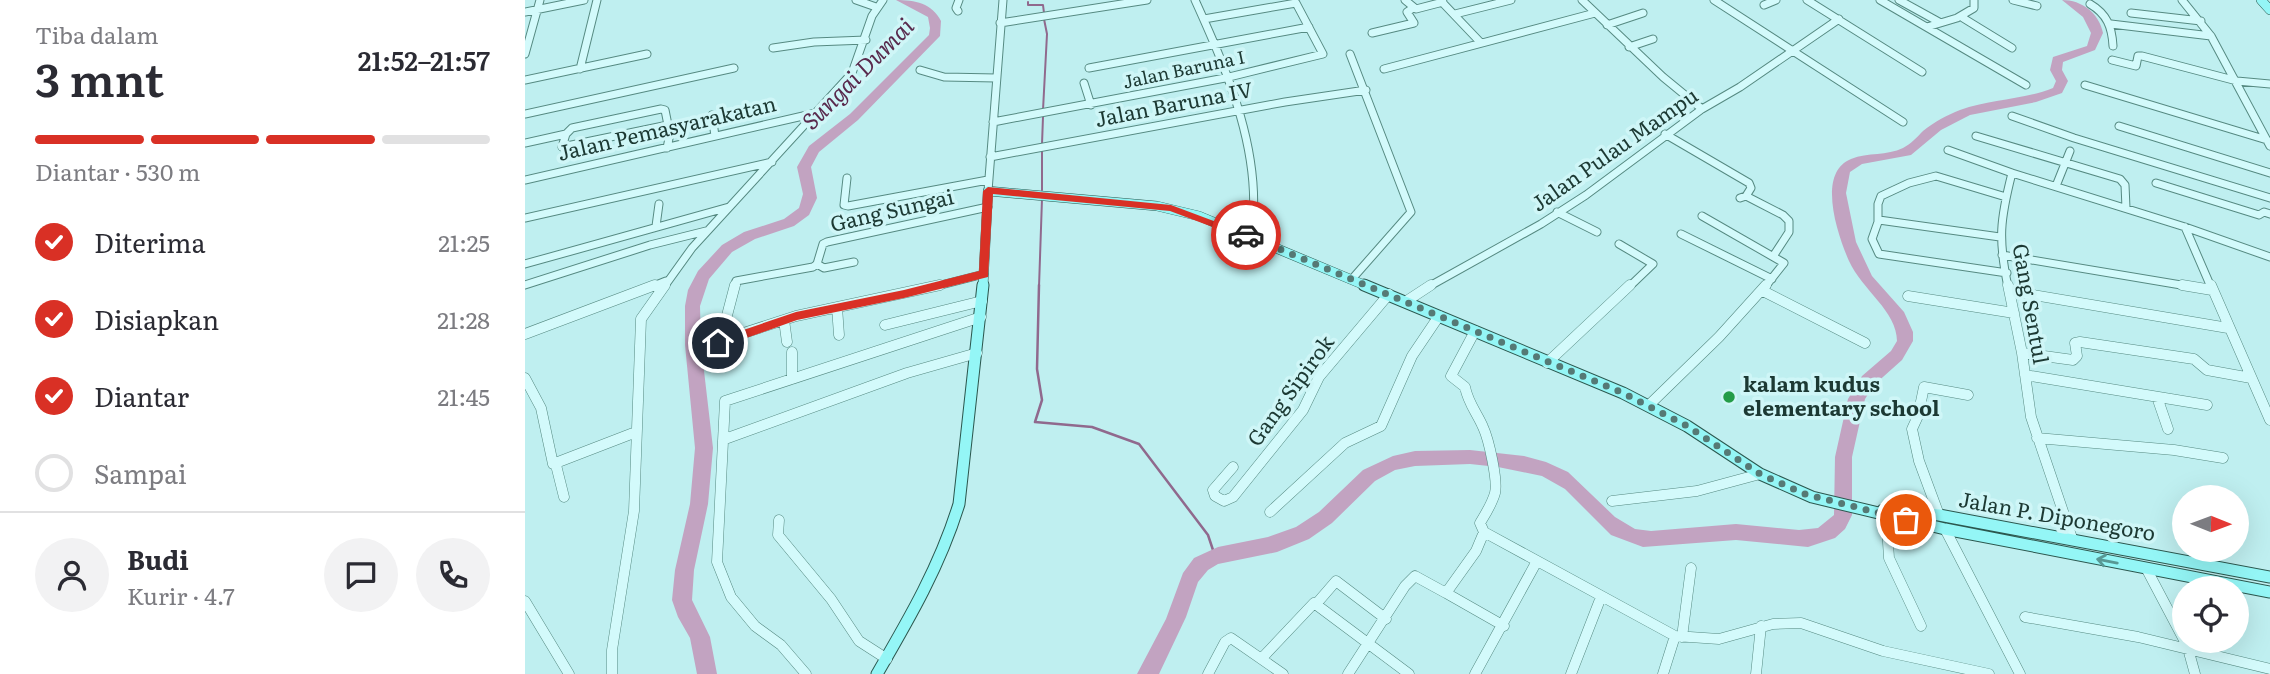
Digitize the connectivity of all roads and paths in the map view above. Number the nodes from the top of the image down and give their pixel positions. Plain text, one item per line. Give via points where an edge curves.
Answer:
1 (540, 0) edge
2 (584, 0) edge
3 (597, 0) edge
4 (856, 0) edge
5 (883, 0) edge
6 (959, 0) edge
7 (1003, 0) edge
8 (1147, 0) edge
9 (1195, 0) edge
10 (1405, 0) edge
11 (1511, 0) edge
12 (1582, 0) edge
13 (1714, 0) edge
14 (1776, 0) edge
15 (1807, 0) edge
16 (1880, 0) edge
17 (1899, 0) edge
18 (1974, 0) edge
19 (2013, 0) edge
20 (2182, 0) edge
21 (2261, 0) edge
22 (1442, 1) edge
23 (2090, 4) dead end
24 (1764, 5) dead end
25 (2037, 5) dead end
26 (876, 7) junction
27 (1413, 8) junction
28 (538, 9) junction
29 (2270, 10) edge
30 (525, 12) edge
31 (958, 12) dead end
32 (1595, 13) junction
33 (1643, 13) dead end
34 (2131, 13) dead end
35 (1454, 14) junction
36 (1963, 18) junction
37 (1204, 19) junction
38 (1839, 19) junction
39 (2201, 21) junction
40 (1939, 22) junction
41 (1000, 23) junction
42 (2111, 24) junction
43 (1608, 25) junction
44 (1310, 27) junction
45 (1927, 27) junction
46 (1372, 33) dead end
47 (2211, 36) junction
48 (1653, 39) dead end
49 (866, 40) junction
50 (1481, 43) junction
51 (1214, 46) junction
52 (2113, 46) dead end
53 (1629, 47) junction
54 (2012, 47) dead end
55 (773, 48) dead end
56 (1791, 50) junction
57 (525, 54) edge
58 (647, 54) dead end
59 (1350, 54) dead end
60 (2112, 60) dead end
61 (734, 68) dead end
62 (1089, 68) dead end
63 (580, 69) junction
64 (920, 69) dead end
65 (1384, 69) dead end
66 (1922, 72) dead end
67 (996, 78) junction
68 (1225, 78) junction
69 (525, 80) edge
70 (2237, 81) junction
71 (1084, 83) dead end
72 (2270, 83) edge
73 (2026, 85) dead end
74 (2085, 85) dead end
75 (1366, 90) junction
76 (1091, 105) junction
77 (1702, 108) junction
78 (1236, 110) junction
79 (817, 112) junction
80 (525, 114) edge
81 (712, 115) dead end
82 (2012, 116) dead end
83 (993, 122) junction
84 (1903, 122) dead end
85 (668, 125) junction
86 (2119, 126) dead end
87 (566, 134) junction
88 (1665, 134) junction
89 (715, 136) junction
90 (1976, 136) dead end
91 (525, 143) edge
92 (2268, 143) edge
93 (667, 148) junction
94 (1948, 150) dead end
95 (2070, 151) dead end
96 (990, 157) junction
97 (772, 162) junction
98 (2063, 163) junction
99 (2012, 173) junction
100 (2270, 173) edge
101 (847, 178) dead end
102 (525, 180) edge
103 (2156, 183) dead end
104 (988, 186) junction
105 (2056, 186) junction
106 (2006, 197) junction
107 (2270, 198) edge
108 (659, 204) dead end
109 (731, 207) junction
110 (988, 207) junction
111 (2126, 208) junction
112 (1557, 212) junction
113 (2270, 214) edge
114 (1702, 216) dead end
115 (525, 218) edge
116 (1879, 220) junction
117 (656, 226) junction
118 (2185, 227) junction
119 (708, 231) junction
120 (1597, 232) dead end
121 (1681, 234) dead end
122 (1251, 237) junction
123 (2000, 237) junction
124 (1619, 244) dead end
125 (1774, 255) junction
126 (2002, 255) junction
127 (2270, 257) edge
128 (854, 262) dead end
129 (525, 264) edge
130 (817, 264) junction
131 (1653, 264) joint
132 (2007, 273) junction
133 (984, 274) junction
134 (1352, 279) junction
135 (1772, 279) junction
136 (666, 281) junction
137 (525, 285) edge
138 (2010, 290) junction
139 (2212, 290) junction
140 (1763, 291) junction
141 (1389, 295) junction
142 (1908, 296) dead end
143 (982, 301) junction
144 (1405, 302) junction
145 (837, 307) junction
146 (2014, 313) junction
147 (1439, 316) junction
148 (981, 317) junction
149 (784, 320) junction
150 (885, 325) dead end
151 (2228, 328) junction
152 (1475, 331) junction
153 (525, 334) edge
154 (839, 335) dead end
155 (728, 339) junction
156 (787, 342) dead end
157 (1865, 343) dead end
158 (792, 352) dead end
159 (977, 353) junction
160 (2022, 353) junction
161 (714, 359) dead end
162 (1547, 363) junction
163 (2025, 375) junction
164 (525, 378) edge
165 (2251, 378) junction
166 (792, 379) junction
167 (1968, 395) dead end
168 (2157, 397) junction
169 (2207, 405) dead end
170 (1648, 406) junction
171 (2270, 419) edge
172 (2168, 429) dead end
173 (636, 432) junction
174 (2038, 438) junction
175 (725, 439) junction
176 (2223, 458) dead end
177 (553, 464) junction
178 (1233, 467) dead end
179 (1760, 474) junction
180 (564, 497) dead end
181 (1612, 501) dead end
182 (1270, 512) dead end
183 (1883, 512) junction
184 (1939, 515) junction
185 (779, 520) dead end
186 (1945, 529) junction
187 (1484, 532) junction
188 (2072, 538) junction
189 (2137, 551) junction
190 (1537, 561) junction
191 (1691, 568) dead end
192 (2145, 568) junction
193 (2270, 577) edge
194 (2270, 592) edge
195 (1446, 593) junction
196 (1601, 597) junction
197 (525, 601) edge
198 (1317, 603) junction
199 (2025, 617) dead end
200 (2172, 617) edge
201 (1386, 619) junction
202 (1504, 626) junction
203 (1761, 626) junction
204 (1921, 626) dead end
205 (1679, 636) junction
206 (2172, 641) edge
207 (1367, 644) junction
208 (2189, 653) edge
209 (2218, 653) edge
210 (1262, 658) junction
211 (887, 659) junction
212 (2270, 669) edge
213 (569, 674) edge
214 (612, 674) edge
215 (806, 674) edge
216 (877, 674) edge
217 (1207, 674) edge
218 (1283, 674) edge
219 (1348, 674) edge
220 (1409, 674) edge
221 (1475, 674) edge
222 (1571, 674) edge
223 (1663, 674) edge
224 (1756, 674) edge
225 (1989, 674) edge
226 (2020, 674) edge
227 (2195, 674) edge

1 - 28 street
2 - 28 street
3 - 63 street
4 - 26 street
5 - 26 street
6 - 31 street
7 - 41 street
8 - 41 street
9 - 37 street
10 - 27 street
11 - 35 street
12 - 32 street
13 - 56 street
14 - 24 street
15 - 38 street
16 - 45 street
17 - 40 street
18 - 36 street via 1974,8
19 - 25 street
20 - 39 street
21 - 29 main road
22 - 27 street
22 - 35 street
23 - 42 street
26 - 49 street
27 - 46 street via 1407,12 1413,23
28 - 30 street
28 - 57 street
32 - 43 street
32 - 50 street
33 - 43 street
34 - 39 street
35 - 50 street
36 - 40 street
36 - 54 street
37 - 44 street, Jalan Baruna I via 1296,3
37 - 51 street
38 - 56 street, Jalan Pulau Mampu
38 - 66 street
39 - 47 street
40 - 45 street
41 - 67 street
42 - 47 street
42 - 52 street
43 - 53 street
44 - 51 street
44 - 68 street, Jalan Baruna I via 1321,56
45 - 73 street
47 - 70 street
48 - 53 street
49 - 55 street
49 - 79 street via 852,73
50 - 65 street
51 - 62 street
51 - 68 street
53 - 77 street
56 - 77 street, Jalan Pulau Mampu
56 - 84 street
58 - 63 street
59 - 75 street
60 - 70 street via 2136,66 2142,55
61 - 80 street
63 - 69 street
64 - 67 street via 944,77
67 - 83 street
68 - 76 street, Jalan Baruna I
68 - 78 street
70 - 72 street
70 - 92 street
71 - 76 street
74 - 92 street
75 - 78 street, Jalan Baruna IV
75 - 134 street via 1411,212
76 - 83 street, Jalan Baruna I
77 - 88 street, Jalan Pulau Mampu
78 - 96 street, Jalan Baruna IV
78 - 122 street via 1254,185
79 - 89 street, Jalan Pemasyarakatan
79 - 97 street
81 - 89 street
82 - 107 street
83 - 96 street
85 - 87 street via 661,109 576,127
85 - 87 street via 564,148
85 - 93 street
86 - 100 street
87 - 91 street
88 - 112 street, Jalan Pulau Mampu
88 - 125 street via 1747,181 1751,188 1743,197 1789,221 1789,232
89 - 93 street, Jalan Pemasyarakatan
90 - 98 street
93 - 102 street, Jalan Pemasyarakatan
94 - 99 street
95 - 98 street
96 - 104 street
97 - 109 street
97 - 115 street
98 - 105 street
98 - 111 street via 2123,181
99 - 105 street
99 - 106 street, Gang Sentul
101 - 104 street via 844,205 848,206
103 - 113 street via 2259,215
104 - 110 main road
104 - 122 main road via 1171,208
105 - 111 street
106 - 116 street via 1930,176 1881,196
106 - 123 street, Gang Sentul
108 - 117 street
109 - 117 street
109 - 119 street
110 - 130 street, Gang Sungai via 826,242
110 - 133 main road
111 - 118 street
112 - 120 street
112 - 144 street, Jalan Pulau Mampu
114 - 125 street
116 - 123 street
116 - 132 street via 1873,232 1879,254
117 - 129 street
118 - 127 street
118 - 139 street
119 - 136 street
119 - 137 street
121 - 135 street
122 - 134 main road
123 - 126 street, Gang Sentul
124 - 131 street
125 - 135 street via 1784,262
126 - 132 street, Gang Sentul
126 - 139 street
128 - 130 street via 824,268
130 - 155 street, Gang Sungai via 736,281 725,323
131 - 162 street
132 - 138 street, Gang Sentul
133 - 143 main road
133 - 145 street
134 - 141 main road
135 - 140 street
136 - 153 street
136 - 173 street via 641,319
138 - 146 street, Gang Sentul
138 - 151 street
139 - 151 street
140 - 157 street
140 - 170 street
141 - 144 main road
141 - 178 street, Gang Sipirok via 1319,376 1295,420 1233,497 1224,501 1213,491
142 - 146 street
143 - 148 main road
143 - 150 street
144 - 147 main road
145 - 149 street
145 - 154 street
146 - 160 street, Gang Sentul
147 - 152 main road
147 - 182 street via 1412,356 1381,426 1341,446
148 - 159 main road
148 - 166 street
149 - 155 street
149 - 156 street
151 - 165 street
152 - 162 main road
152 - 187 street via 1451,376 1465,387 1489,446 1495,496 1480,523
155 - 161 street via 718,342
158 - 166 street
159 - 175 street via 907,373
159 - 211 main road via 955,518 925,592
160 - 163 street, Gang Sentul
160 - 165 street via 2073,360 2077,356 2075,342 2080,342 2195,359 2211,371
162 - 170 main road
163 - 168 street
163 - 174 street, Gang Sentul
164 - 177 street via 540,398
165 - 171 street
166 - 175 street via 727,399
167 - 184 street via 1924,387 1912,429
168 - 169 street
168 - 172 street
170 - 179 main road
173 - 177 street
173 - 214 street via 634,511
174 - 176 street
174 - 188 street, Gang Sentul
175 - 215 street via 717,562 731,597
177 - 180 street
179 - 181 street via 1697,491
179 - 183 main road via 1829,502
183 - 184 main road, Jalan P. Diponegoro
183 - 186 main road
183 - 204 street via 1889,558
184 - 188 main road, Jalan P. Diponegoro
185 - 211 street via 778,535 859,641
192 -> 186 main road
186 - 226 street
187 - 190 street
187 - 195 street
188 - 189 main road, Jalan P. Diponegoro
189 - 192 main road
189 - 193 main road, Jalan P. Diponegoro
190 - 196 street
190 - 202 street
191 - 205 street
192 - 194 main road
192 - 200 street
195 - 201 street via 1415,576
195 - 202 street
196 - 205 street
196 - 222 street
197 - 213 street
198 - 201 street via 1336,581
198 - 207 street
198 - 210 street via 1285,630
199 - 206 street
201 - 207 street
202 - 221 street
203 - 205 street via 1719,638
203 - 224 street
203 - 225 street via 1788,621 1817,626 1900,655
205 - 223 street
207 - 219 street
207 - 220 street
208 - 227 street
209 - 212 street
210 - 217 street via 1235,638 1228,639
210 - 218 street
211 - 216 main road

